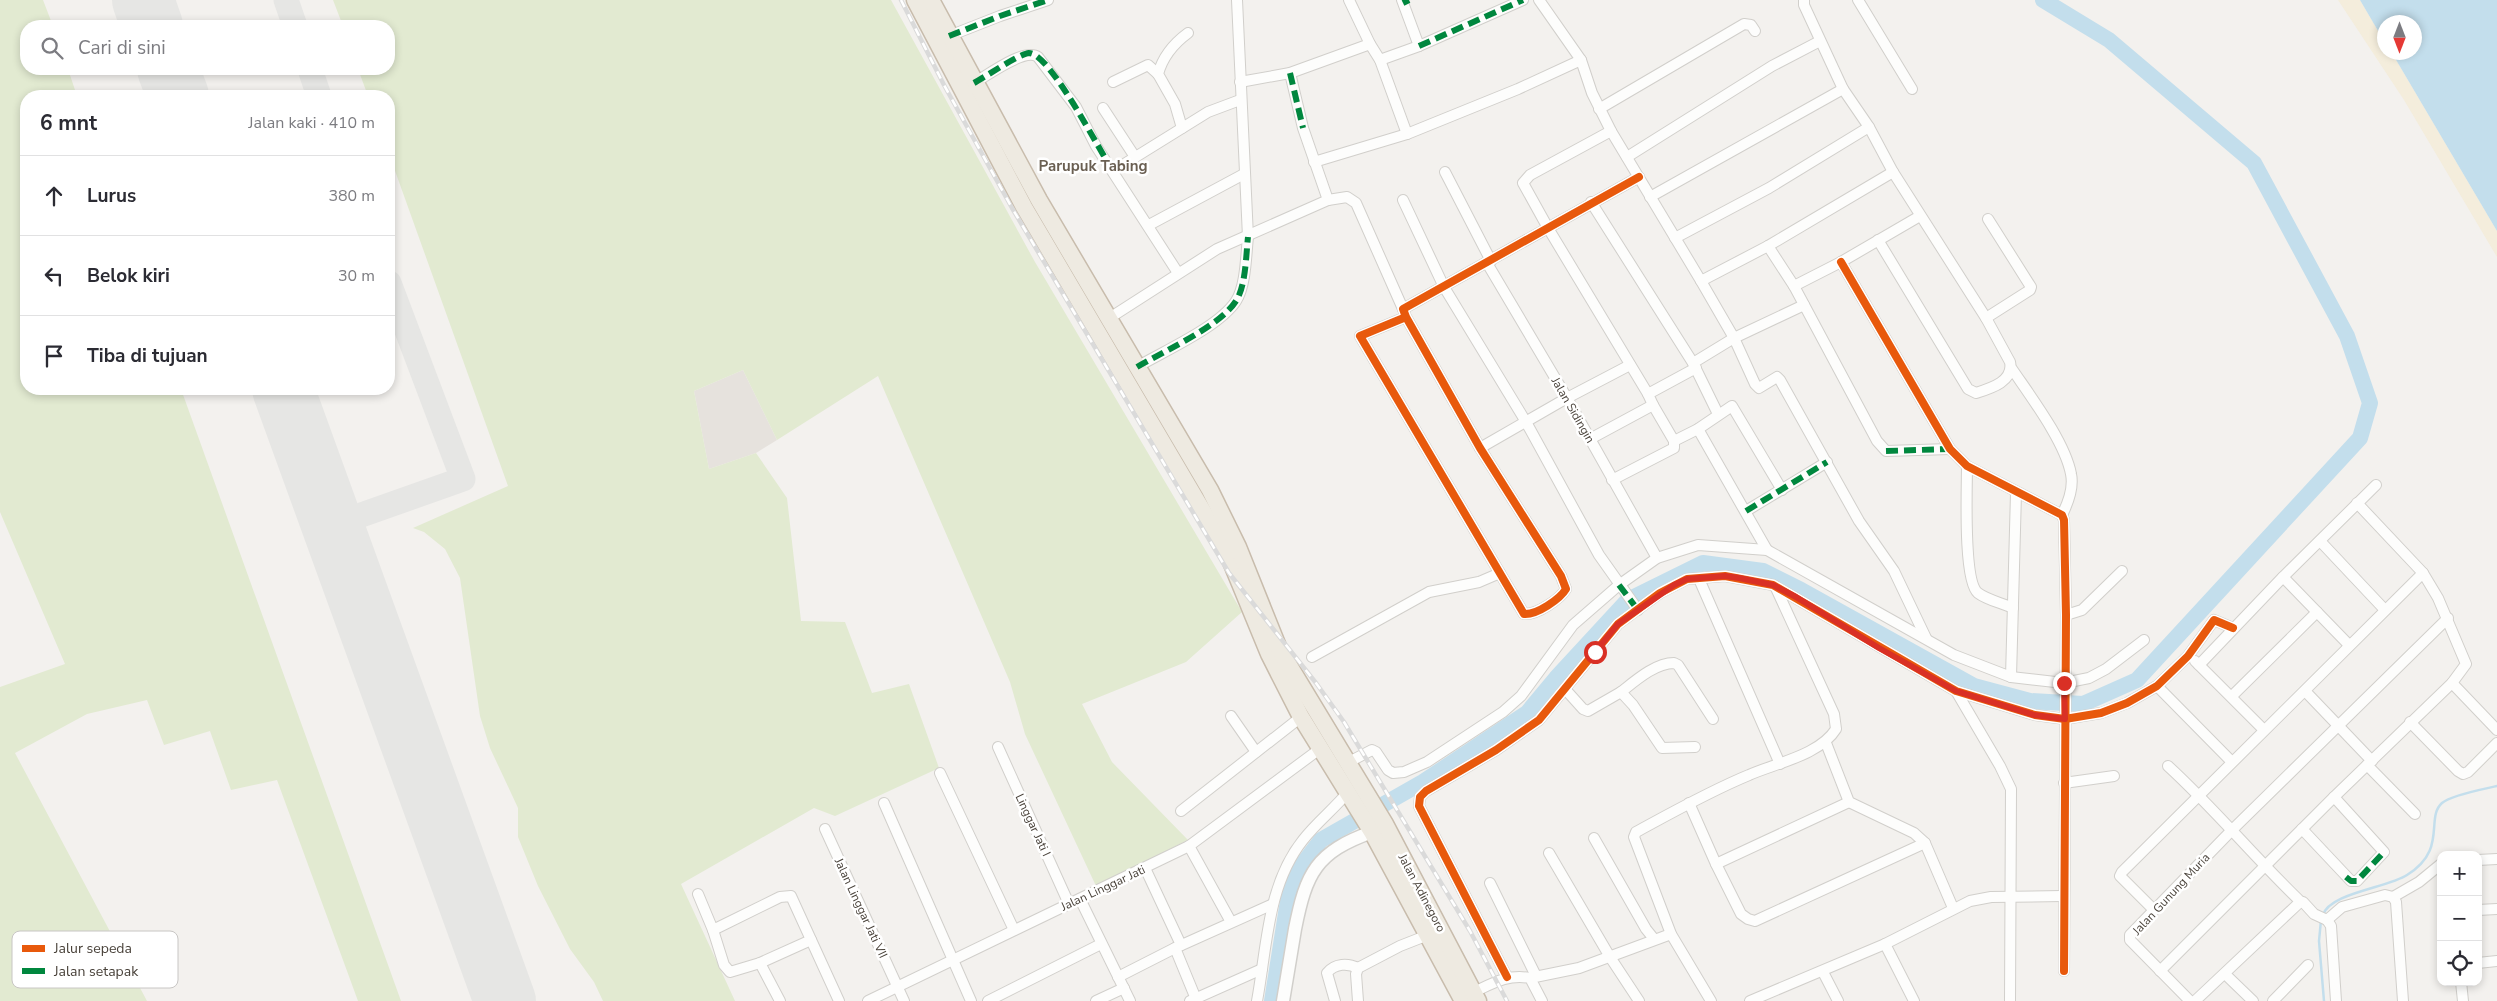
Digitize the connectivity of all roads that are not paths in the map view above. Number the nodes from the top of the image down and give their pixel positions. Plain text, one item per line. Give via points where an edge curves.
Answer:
1 (915, 0) edge
2 (931, 0) edge
3 (1048, 0) edge
4 (1237, 0) edge
5 (1349, 0) edge
6 (1523, 0) edge
7 (1539, 0) edge
8 (1804, 0) edge
9 (1858, 0) edge
10 (1404, 1) edge
11 (1754, 31) dead end
12 (1188, 32) dead end
13 (950, 36) junction
14 (1820, 41) junction
15 (1370, 44) junction
16 (1419, 46) junction
17 (1380, 60) junction
18 (1581, 60) junction
19 (1290, 72) junction
20 (1158, 74) junction
21 (1113, 82) dead end
22 (1240, 82) junction
23 (974, 83) junction
24 (1842, 89) junction
25 (1912, 89) dead end
26 (1240, 100) junction
27 (1103, 108) dead end
28 (1599, 109) junction
29 (1869, 127) junction
30 (1182, 128) junction
31 (1611, 132) junction
32 (1407, 134) junction
33 (1135, 157) junction
34 (1627, 157) junction
35 (1314, 162) junction
36 (1113, 171) junction
37 (1445, 172) dead end
38 (1894, 172) junction
39 (1244, 174) junction
40 (1639, 177) junction
41 (1650, 197) junction
42 (1328, 200) junction
43 (1403, 200) dead end
44 (1591, 202) junction
45 (1032, 204) junction
46 (1920, 216) junction
47 (1988, 219) dead end
48 (1149, 225) junction
49 (1548, 228) junction
50 (1248, 237) junction
51 (1675, 238) junction
52 (1878, 240) junction
53 (1768, 246) junction
54 (1489, 262) junction
55 (1841, 262) junction
56 (1178, 273) junction
57 (1702, 281) junction
58 (1794, 286) junction
59 (1444, 287) junction
60 (1804, 305) junction
61 (1404, 313) junction
62 (1986, 318) junction
63 (1108, 319) junction
64 (1734, 338) junction
65 (1630, 365) junction
66 (1694, 366) junction
67 (1137, 367) junction
68 (2012, 370) junction
69 (1648, 394) junction
70 (1567, 398) junction
71 (1653, 405) junction
72 (1718, 414) junction
73 (1526, 422) junction
74 (1698, 429) junction
75 (1590, 439) junction
76 (1674, 441) junction
77 (1480, 448) junction
78 (1950, 449) junction
79 (1827, 462) junction
80 (1967, 466) junction
81 (1612, 480) junction
82 (2376, 485) dead end
83 (1782, 490) junction
84 (2016, 493) junction
85 (2356, 503) junction
86 (1746, 511) junction
87 (2062, 515) junction
88 (2320, 541) junction
89 (1233, 549) junction
90 (1767, 550) junction
91 (1656, 558) junction
92 (2122, 571) dead end
93 (1500, 573) junction
94 (2423, 573) junction
95 (2283, 577) junction
96 (1699, 579) junction
97 (1774, 586) junction
98 (1620, 587) junction
99 (2013, 608) junction
100 (1637, 609) junction
101 (2385, 610) junction
102 (2317, 612) junction
103 (2066, 615) junction
104 (2448, 618) junction
105 (2233, 628) junction
106 (1926, 638) junction
107 (2144, 640) dead end
108 (2349, 645) junction
109 (2188, 656) junction
110 (1312, 657) dead end
111 (2199, 665) junction
112 (2011, 677) junction
113 (2452, 683) junction
114 (2064, 686) junction
115 (2157, 686) junction
116 (1565, 690) junction
117 (1956, 691) junction
118 (2305, 691) junction
119 (1621, 692) junction
120 (2232, 696) junction
121 (1231, 716) dead end
122 (2065, 716) junction
123 (1301, 717) junction
124 (1712, 719) dead end
125 (2410, 722) junction
126 (2337, 726) junction
127 (2264, 730) junction
128 (2497, 730) edge
129 (1826, 743) junction
130 (2497, 743) edge
131 (998, 746) dead end
132 (1695, 746) dead end
133 (1321, 748) junction
134 (1256, 752) junction
135 (2231, 761) junction
136 (1347, 762) junction
137 (2370, 763) junction
138 (1780, 764) junction
139 (2168, 766) dead end
140 (940, 773) dead end
141 (2114, 776) dead end
142 (2064, 783) junction
143 (1353, 792) junction
144 (2199, 794) junction
145 (2334, 797) junction
146 (884, 802) dead end
147 (1849, 802) junction
148 (1689, 803) junction
149 (1181, 811) dead end
150 (2415, 814) dead end
151 (825, 829) dead end
152 (1376, 829) junction
153 (2302, 829) junction
154 (2232, 830) junction
155 (1594, 838) dead end
156 (1925, 843) junction
157 (1189, 846) junction
158 (1549, 853) dead end
159 (2497, 859) edge
160 (2482, 860) edge
161 (1716, 864) junction
162 (2264, 866) junction
163 (2437, 867) edge
164 (1145, 868) junction
165 (1490, 883) dead end
166 (698, 894) dead end
167 (2011, 896) junction
168 (2062, 896) junction
169 (2393, 897) junction
170 (1080, 899) junction
171 (2301, 902) junction
172 (1069, 904) junction
173 (1273, 904) junction
174 (1953, 908) junction
175 (2153, 909) junction
176 (2497, 909) edge
177 (2482, 910) edge
178 (2326, 920) junction
179 (1231, 922) junction
180 (713, 930) junction
181 (1014, 930) junction
182 (1435, 932) junction
183 (1671, 934) junction
184 (1654, 939) junction
185 (811, 940) junction
186 (1101, 944) junction
187 (1886, 944) junction
188 (1178, 947) junction
189 (1610, 957) junction
190 (2497, 960) edge
191 (953, 962) junction
192 (2482, 962) edge
193 (760, 963) junction
194 (2308, 965) dead end
195 (1358, 968) junction
196 (1262, 969) junction
197 (2064, 971) dead end
198 (2160, 971) junction
199 (1823, 972) junction
200 (2226, 975) junction
201 (1118, 977) junction
202 (1507, 977) junction
203 (1533, 977) junction
204 (2461, 986) edge
205 (898, 988) junction
206 (1124, 988) junction
207 (1472, 998) edge
208 (1193, 1000) edge
209 (780, 1001) edge
210 (839, 1001) edge
211 (868, 1001) edge
212 (904, 1001) edge
213 (972, 1001) edge
214 (988, 1001) edge
215 (1096, 1001) edge
216 (1130, 1001) edge
217 (1257, 1001) edge
218 (1282, 1001) edge
219 (1335, 1001) edge
220 (1358, 1001) edge
221 (1542, 1001) edge
222 (1639, 1001) edge
223 (1711, 1001) edge
224 (1750, 1001) edge
225 (1838, 1001) edge
226 (1914, 1001) edge
227 (2010, 1001) edge
228 (2190, 1001) edge
229 (2196, 1001) edge
230 (2254, 1001) edge
231 (2273, 1001) edge
232 (2336, 1001) edge
233 (2403, 1001) edge
234 (2463, 1001) edge

1 - 45 highway
2 - 13 highway
3 - 13 street
4 - 22 street
5 - 15 street
6 - 16 street
7 - 18 street
8 - 14 street
9 - 25 street
10 - 16 street
11 - 28 street via 1751,25 1744,24
12 - 20 street via 1176,41 1162,60
13 - 23 highway
14 - 24 street
14 - 34 street via 1779,61
15 - 17 street
15 - 19 street
16 - 17 street
17 - 32 street
18 - 28 street
18 - 32 street
19 - 22 street
19 - 35 street
20 - 21 street via 1148,65
20 - 30 street via 1176,104
22 - 26 street
23 - 36 street via 1020,56 1035,55 1076,107
23 - 45 highway
24 - 29 street
24 - 41 street
26 - 30 street via 1208,112
26 - 39 street
27 - 33 street
28 - 31 street
29 - 38 street
29 - 51 street via 1769,188
30 - 33 street
31 - 34 street
31 - 49 street via 1525,179 1525,188
32 - 35 street
33 - 36 street
34 - 40 street
35 - 42 street
36 - 48 street
37 - 54 street, Jalan Sidingin
38 - 46 street
38 - 53 street
39 - 48 street
39 - 50 street
40 - 41 street
40 - 44 street
41 - 51 street
42 - 50 street
42 - 61 street via 1347,197 1356,203
43 - 59 street
44 - 49 street
44 - 66 street
45 - 63 highway
45 - 89 highway
46 - 52 street
46 - 62 street
47 - 62 street via 2031,287
48 - 56 street
49 - 54 street
49 - 65 street
50 - 56 street via 1217,249
50 - 67 street via 1245,271 1237,301 1217,321
51 - 57 street
52 - 55 street
52 - 68 street via 1968,389 1976,393 1989,389 2009,376
53 - 57 street
53 - 58 street
54 - 59 street
54 - 70 street, Jalan Sidingin
55 - 58 street
55 - 78 street
56 - 63 street
57 - 64 street
58 - 60 street
59 - 61 street
59 - 73 street
60 - 64 street
60 - 78 street via 1877,441 1886,450
61 - 77 street
61 - 93 street via 1360,336
62 - 68 street
63 - 67 highway
64 - 66 street
64 - 79 street via 1759,388 1777,377 1780,380
65 - 69 street
65 - 70 street
66 - 69 street
66 - 72 street
67 - 89 highway via 1210,490
68 - 87 street via 2065,455 2072,475 2072,490
69 - 71 street
70 - 73 street
70 - 75 street, Jalan Sidingin
71 - 75 street
71 - 76 street
72 - 74 street
72 - 83 street via 1732,406
73 - 77 street
73 - 98 street
74 - 76 street
74 - 86 street
75 - 81 street, Jalan Sidingin
76 - 81 street via 1674,448 1670,451
77 - 93 street via 1561,576 1566,589 1561,597 1526,615
78 - 80 street
79 - 83 street
79 - 106 street via 1859,521 1894,571
80 - 84 street
80 - 99 street via 1967,524 1972,581 1978,593
81 - 91 street, Jalan Sidingin
82 - 85 street
83 - 86 street
84 - 87 street
84 - 99 street
85 - 88 street
85 - 94 street
86 - 90 street
87 - 103 street
88 - 95 street
88 - 101 street
89 - 123 highway via 1269,654
89 - 136 highway via 1279,649
90 - 91 street via 1698,545
90 - 106 street
91 - 98 street
92 - 103 street via 2082,610
93 - 110 street via 1479,582 1429,592
94 - 101 street
94 - 104 street
95 - 102 street
95 - 105 street
96 - 97 street via 1725,576
96 - 100 street via 1687,579 1674,585
96 - 138 street
97 - 117 street
97 - 129 street via 1834,714 1836,730
98 - 100 street
98 - 136 street via 1573,625 1521,696 1503,712 1427,762 1393,773 1372,750
99 - 112 street
100 - 116 street via 1618,624
101 - 108 street
102 - 108 street
102 - 120 street
103 - 114 street
104 - 113 street via 2466,664
104 - 126 street, Jalan Gunung Muria
105 - 109 street via 2214,620
105 - 111 street
106 - 112 street via 1954,655
107 - 114 street via 2106,669
108 - 118 street
109 - 111 street
109 - 115 street
111 - 120 street
112 - 114 street
113 - 125 street
113 - 128 street
114 - 122 street
115 - 122 street via 2101,713
115 - 135 street
116 - 119 street via 1583,710 1588,711
116 - 202 street via 1539,720 1420,797 1419,806
117 - 122 street via 2034,715
117 - 167 street via 2011,789
118 - 126 street
118 - 127 street
119 - 124 street via 1660,666 1674,663
119 - 132 street via 1662,748
120 - 127 street
121 - 134 street
122 - 142 street
123 - 133 highway
123 - 134 street
125 - 130 street via 2462,774
125 - 137 street
126 - 137 street
126 - 154 street, Jalan Gunung Muria
127 - 135 street
129 - 138 street
129 - 147 street
131 - 172 street, Linggar Jati I
133 - 143 highway
133 - 157 street, Jalan Linggar Jati
134 - 149 street
135 - 144 street
136 - 143 highway
137 - 145 street
137 - 150 street
138 - 148 street via 1750,774
139 - 144 street
140 - 181 street
141 - 142 street
142 - 168 street
143 - 152 highway, Jalan Adinegoro
143 - 173 street via 1299,846 1284,871
144 - 154 street
144 - 175 street via 2120,876
145 - 153 street
145 - 153 street via 2384,852 2369,870 2356,881 2351,881
146 - 191 street
147 - 156 street via 1914,833
147 - 161 street
148 - 161 street
148 - 183 street via 1636,832 1634,837
151 - 205 street, Jalan Linggar Jati VII
152 - 182 highway, Jalan Adinegoro
152 - 218 street via 1332,851 1307,881
153 - 162 street
154 - 162 street
154 - 175 street, Jalan Gunung Muria
155 - 184 street
156 - 161 street via 1755,921 1741,914
156 - 174 street
157 - 164 street, Jalan Linggar Jati
157 - 179 street
158 - 189 street
159 - 160 street
162 - 171 street
162 - 198 street
163 - 169 street
164 - 170 street, Jalan Linggar Jati
164 - 188 street
165 - 203 street
166 - 180 street
167 - 168 street
167 - 174 street via 1980,898
167 - 227 street
168 - 197 street
169 - 178 street via 2385,895 2342,907
169 - 233 street via 2396,902
170 - 172 street, Jalan Linggar Jati
170 - 186 street
171 - 178 street
171 - 200 street
172 - 181 street, Jalan Linggar Jati
173 - 179 street
173 - 196 street
174 - 187 street
175 - 198 street, Jalan Gunung Muria via 2133,931 2130,940
176 - 177 street
178 - 232 street via 2331,926
179 - 188 street
180 - 185 street via 788,895 793,898
180 - 193 street via 728,972
181 - 191 street, Jalan Linggar Jati
182 - 195 street
182 - 207 highway, Jalan Adinegoro
183 - 184 street
183 - 223 street
184 - 189 street
185 - 193 street
185 - 210 street
186 - 201 street
186 - 214 street
187 - 199 street
187 - 226 street
188 - 201 street
188 - 208 street
189 - 203 street via 1571,970
189 - 222 street
190 - 192 street
191 - 205 street, Jalan Linggar Jati
191 - 213 street
193 - 209 street
194 - 231 street
195 - 219 street via 1343,964 1327,973
195 - 220 street
196 - 208 street
196 - 217 street
198 - 228 street, Jalan Gunung Muria
199 - 224 street
199 - 225 street
200 - 229 street
200 - 230 street
201 - 206 street
202 - 203 street
202 - 207 street
203 - 221 street
204 - 234 street
205 - 211 street, Jalan Linggar Jati
205 - 212 street, Jalan Linggar Jati VII
206 - 215 street
206 - 216 street

